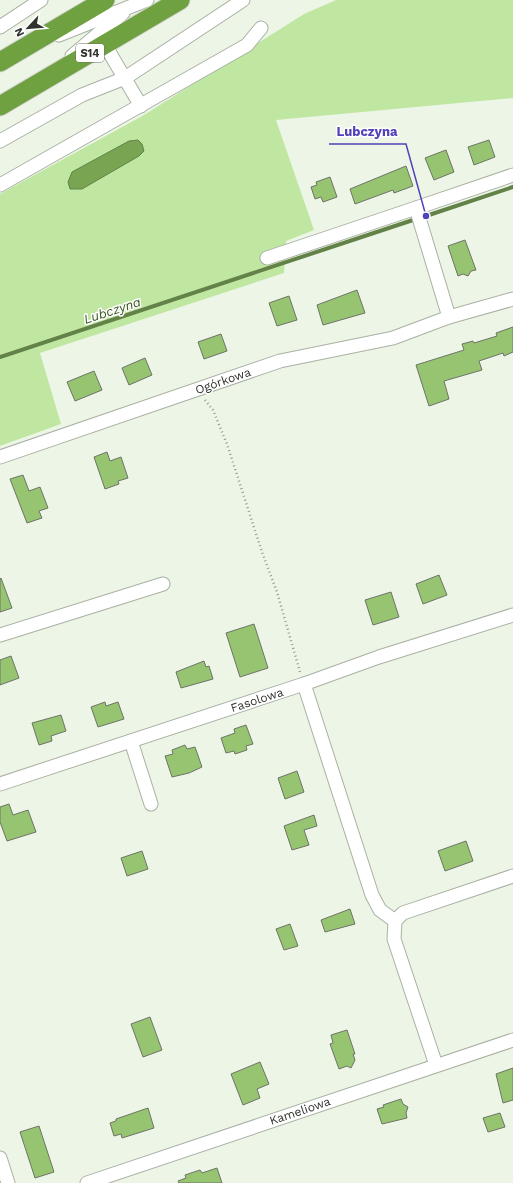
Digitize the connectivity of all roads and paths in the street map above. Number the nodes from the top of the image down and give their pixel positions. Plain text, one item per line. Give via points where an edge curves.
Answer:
1 (41, 0) edge
2 (105, 0) edge
3 (147, 0) edge
4 (180, 0) edge
5 (243, 0) edge
6 (135, 3) edge
7 (83, 5) edge
8 (0, 27) edge
9 (262, 28) dead end
10 (105, 45) junction
11 (19, 51) junction
12 (0, 62) edge
13 (125, 78) junction
14 (38, 84) junction
15 (0, 106) edge
16 (141, 106) junction
17 (0, 141) edge
18 (513, 175) edge
19 (0, 185) edge
20 (416, 208) junction
21 (267, 258) dead end
22 (513, 298) edge
23 (449, 317) junction
24 (194, 391) junction
25 (0, 458) edge
26 (163, 584) dead end
27 (513, 615) edge
28 (0, 635) edge
29 (304, 684) junction
30 (132, 741) junction
31 (0, 784) edge
32 (151, 804) dead end
33 (513, 876) edge
34 (395, 921) junction
35 (513, 1040) edge
36 (436, 1065) junction
37 (0, 1158) edge
38 (8, 1183) edge
39 (87, 1183) edge

1 - 8 street
2 - 7 highway
3 - 6 street
4 - 10 highway, S14
5 - 13 street
6 - 11 street
6 - 14 street
7 - 11 highway
9 - 16 street via 247,45
10 - 13 street
10 - 14 highway, S14
11 - 12 highway
13 - 16 street
13 - 17 street via 82,95
14 - 15 highway, S14
16 - 19 street
18 - 20 street
20 - 21 street
20 - 23 street
22 - 23 street, Ogórkowa
23 - 24 street, Ogórkowa via 393,338 280,361
24 - 25 street, Ogórkowa
24 - 29 path via 213,410 227,444 277,592
26 - 28 street
27 - 29 street, Fasolowa via 379,657
29 - 30 street, Fasolowa
29 - 34 street via 372,895 380,910
30 - 31 street, Fasolowa
30 - 32 street
33 - 34 street via 403,912
34 - 36 street via 394,939
35 - 36 street, Kameliowa
36 - 39 street, Kameliowa
37 - 38 street

